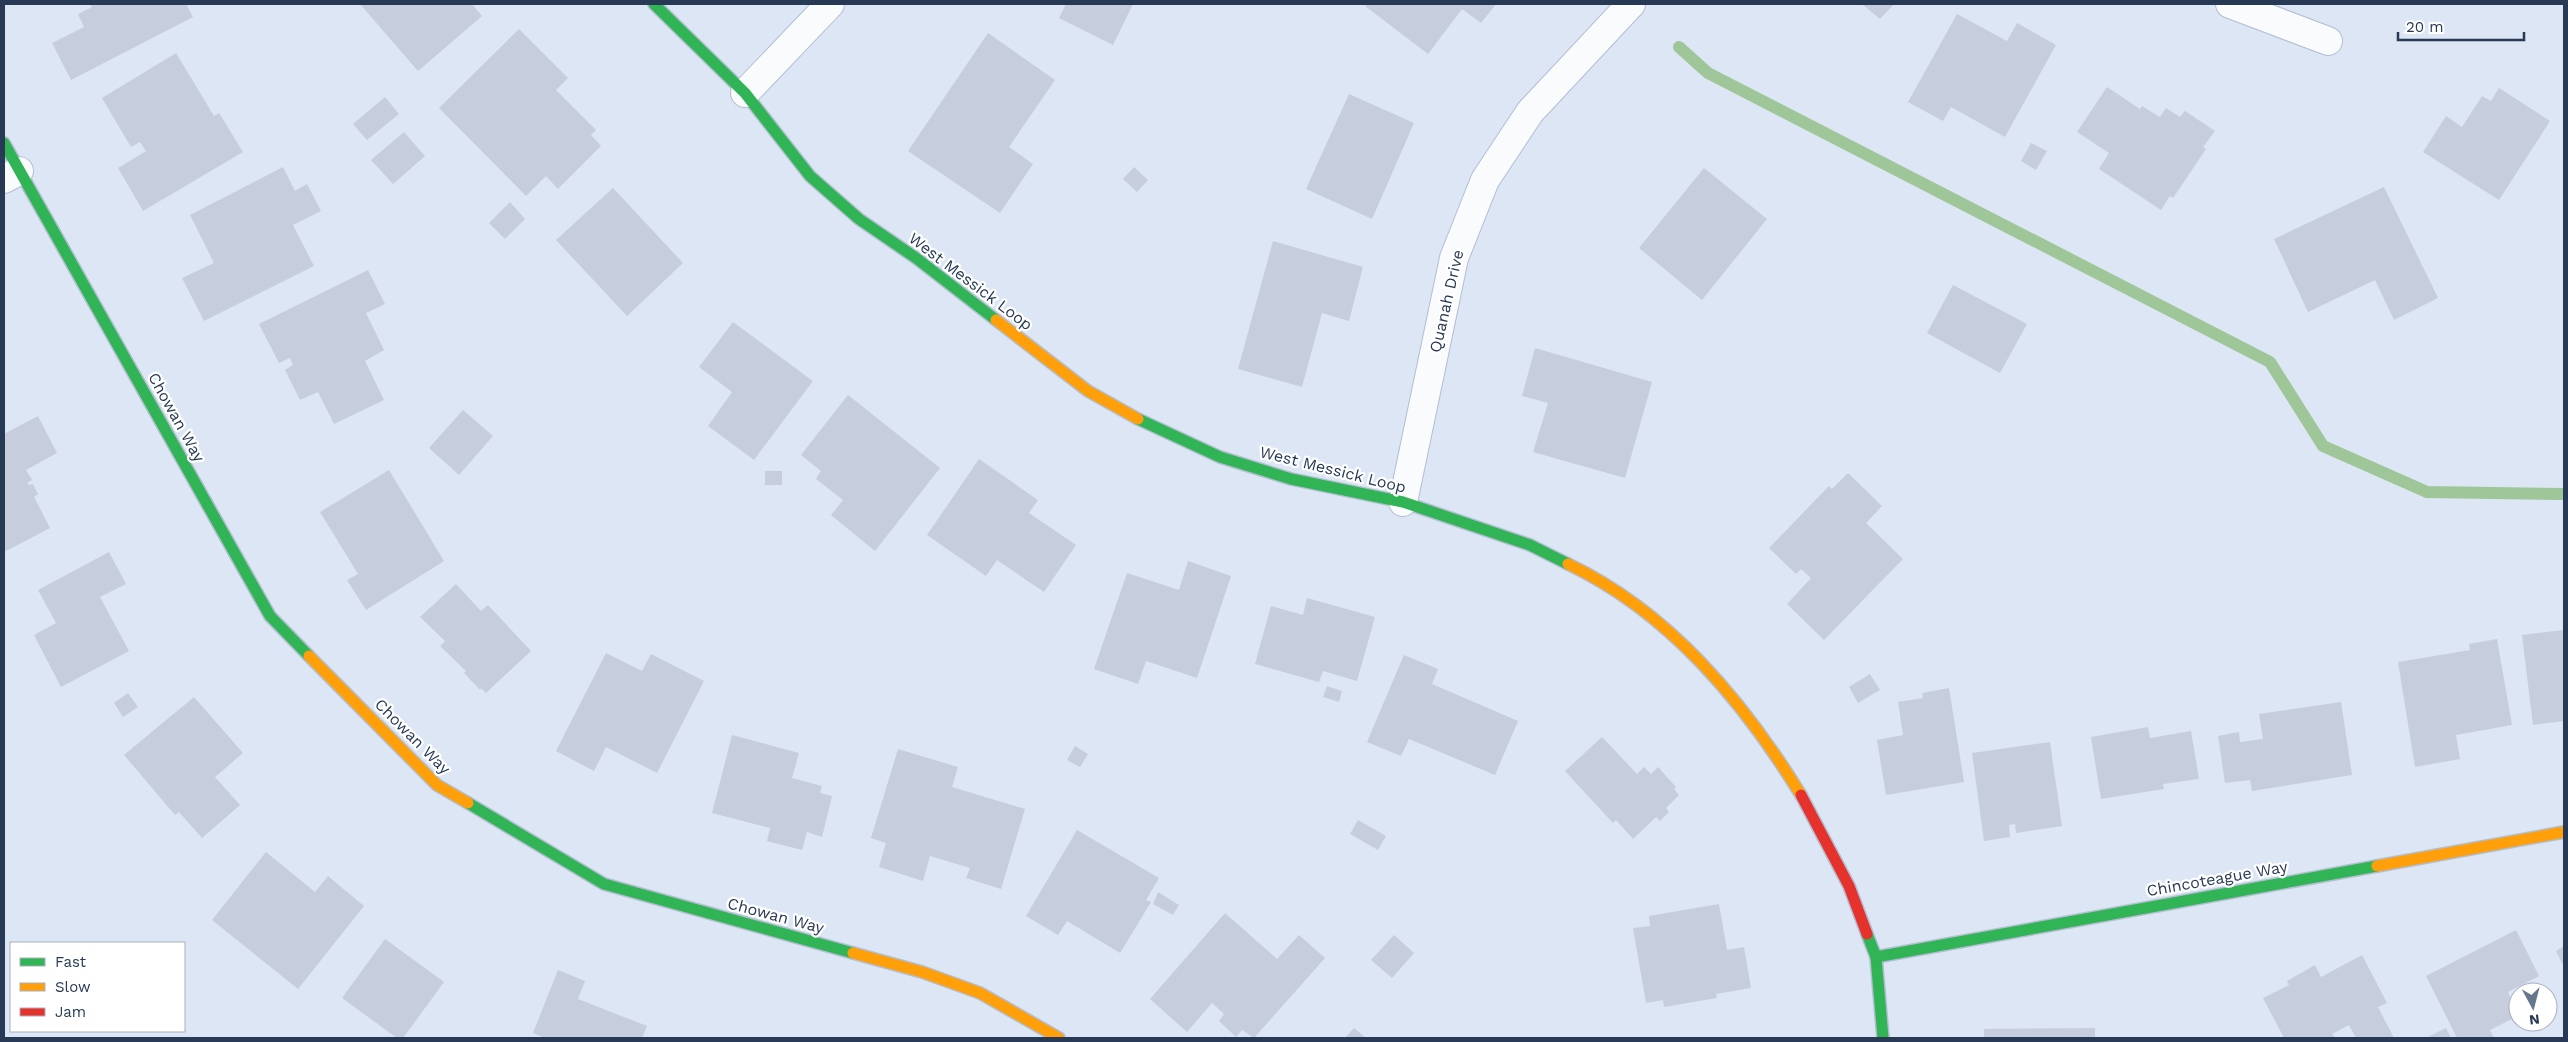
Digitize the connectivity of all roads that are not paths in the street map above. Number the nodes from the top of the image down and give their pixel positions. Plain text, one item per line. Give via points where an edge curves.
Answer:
1 (654, 4) edge
2 (830, 4) edge
3 (1631, 4) edge
4 (2230, 4) edge
5 (2328, 42) dead end
6 (745, 93) junction
7 (4, 143) edge
8 (12, 175) edge
9 (1402, 502) junction
10 (2564, 832) edge
11 (1876, 957) junction
12 (1060, 1038) edge
13 (1883, 1038) edge

1 - 6 street, West Messick Loop
2 - 6 street
3 - 9 street, Quanah Drive via 1530,112 1485,180 1454,258
4 - 5 street
6 - 9 street, West Messick Loop via 810,176 859,219 916,258 1088,391 1153,427 1220,457 1291,479
7 - 8 street, Chowan Way
8 - 12 street, Chowan Way via 270,616 437,785 604,884 922,972 980,993
9 - 11 street, West Messick Loop via 1530,546 1594,576 1678,639 1728,693 1775,753 1815,818 1849,886
10 - 11 street, Chincoteague Way
11 - 13 street, West Messick Loop

